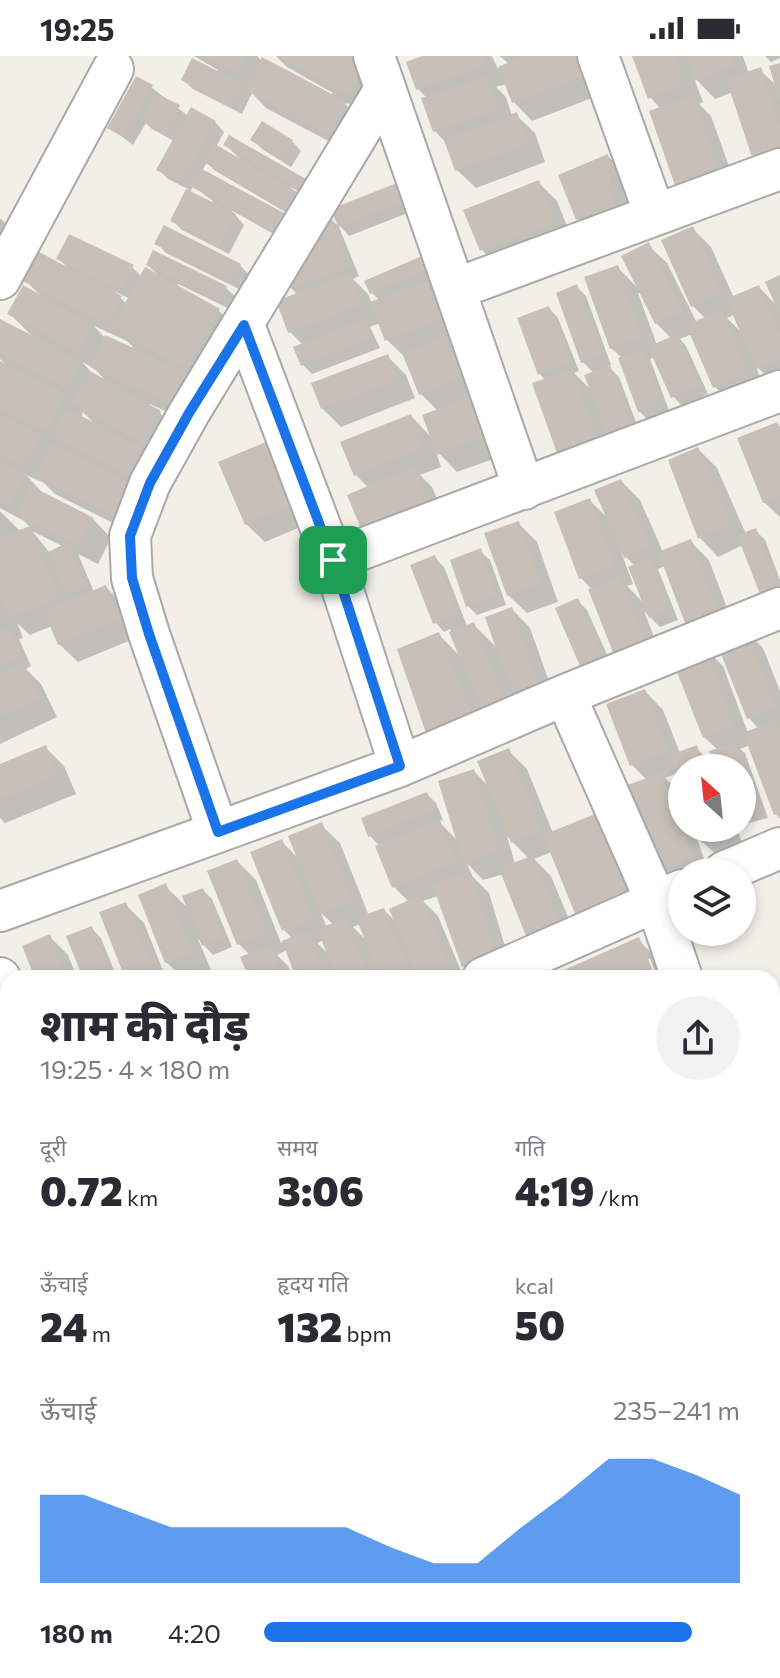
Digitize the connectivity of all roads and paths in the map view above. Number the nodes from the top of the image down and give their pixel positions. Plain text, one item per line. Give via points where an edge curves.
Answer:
1 (598, 56) edge
2 (106, 60) edge
3 (380, 72) edge
4 (780, 169) edge
5 (655, 215) junction
6 (0, 279) edge
7 (455, 289) junction
8 (244, 325) junction
9 (780, 391) edge
10 (524, 489) junction
11 (333, 560) junction
12 (780, 608) edge
13 (565, 695) junction
14 (400, 766) junction
15 (218, 832) junction
16 (780, 848) edge
17 (756, 858) edge
18 (668, 893) edge
19 (668, 895) edge
20 (0, 911) edge
21 (677, 946) edge
22 (501, 970) edge
23 (681, 970) edge

1 - 5 street
2 - 6 street
3 - 7 street
3 - 8 street
4 - 5 street
5 - 7 street
7 - 10 street
8 - 11 street
8 - 15 street via 150,483 130,536 140,606
9 - 10 street
10 - 11 street
11 - 14 street
12 - 13 street
13 - 14 street
13 - 18 street
14 - 15 street
15 - 20 street
16 - 17 street
19 - 22 street
21 - 23 street

